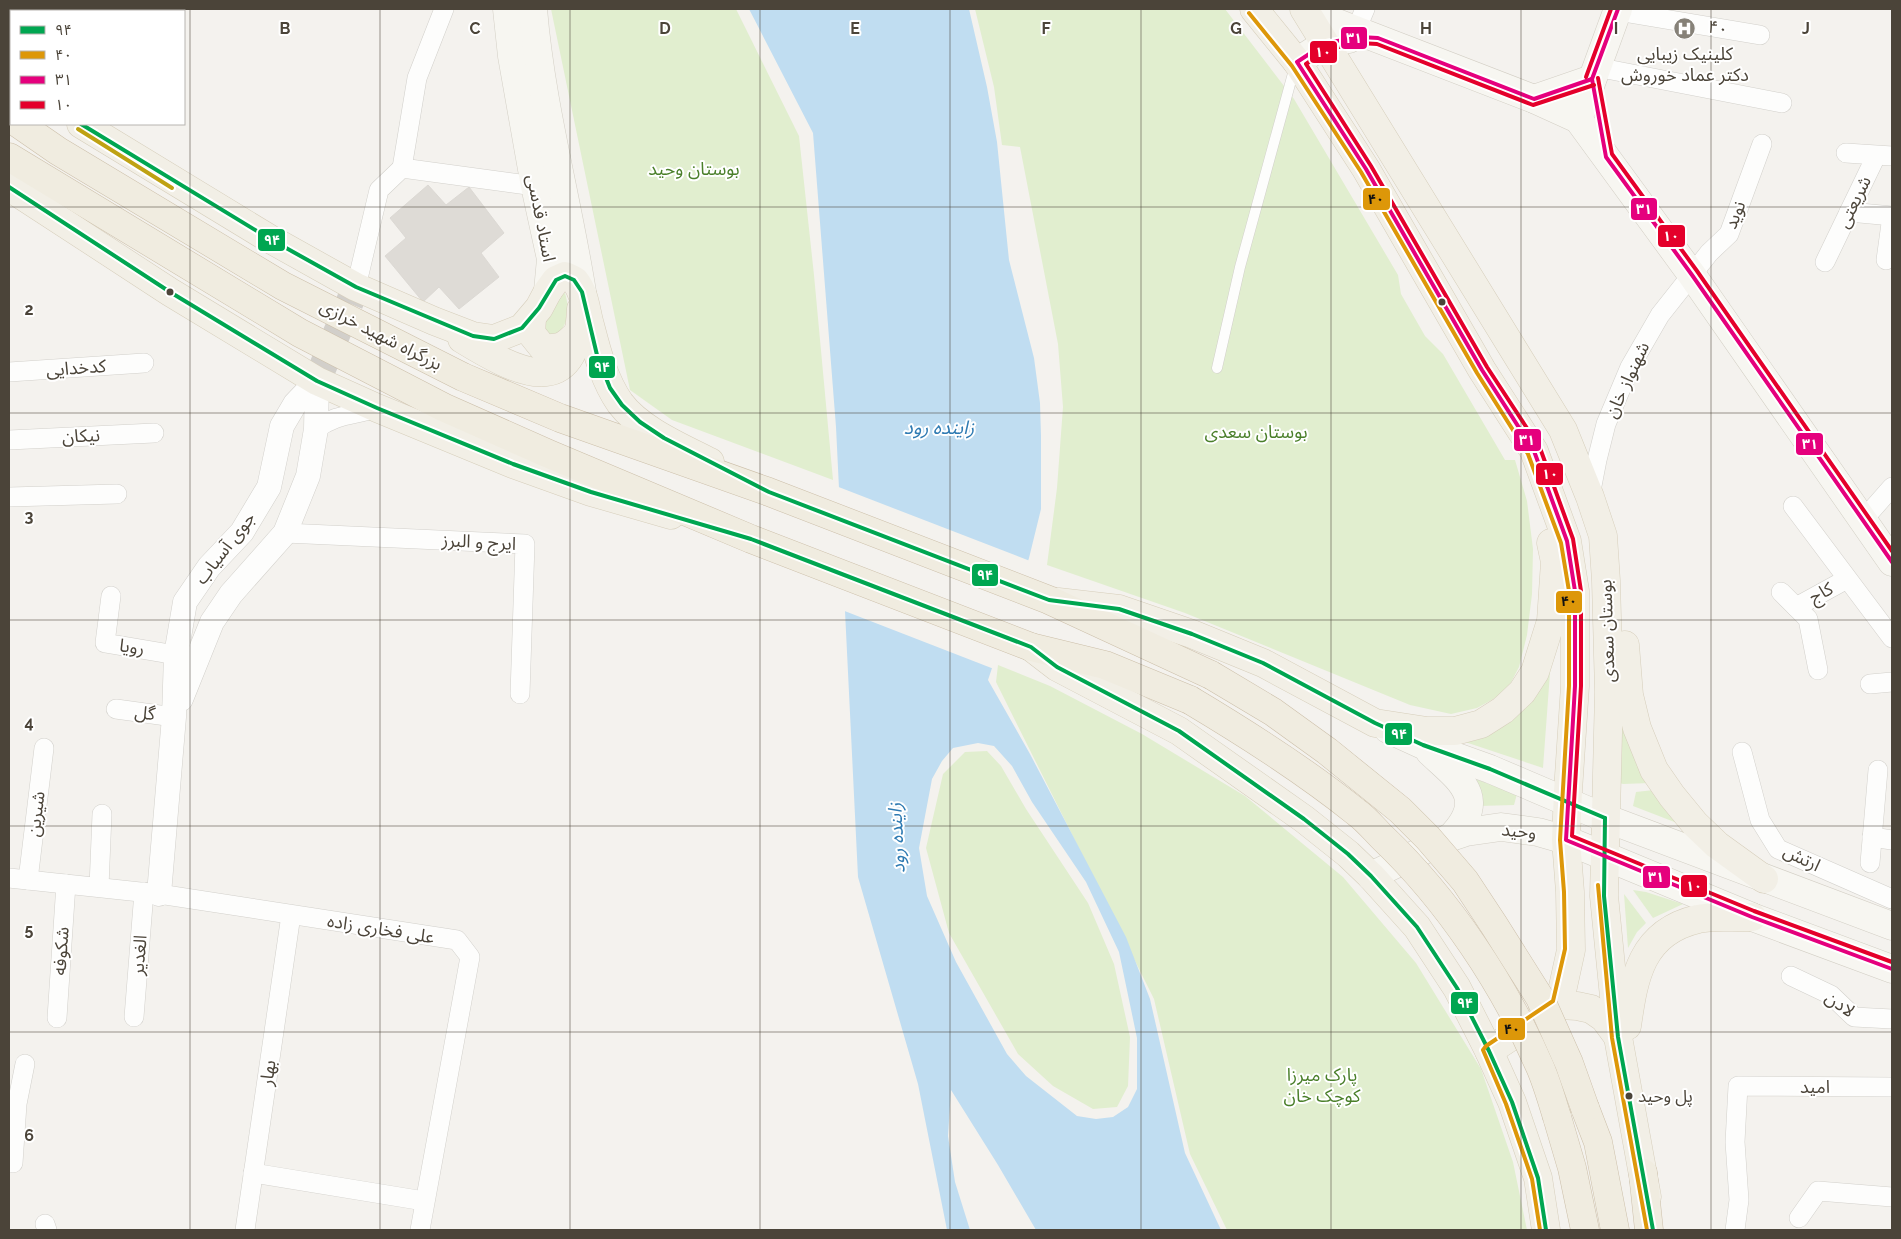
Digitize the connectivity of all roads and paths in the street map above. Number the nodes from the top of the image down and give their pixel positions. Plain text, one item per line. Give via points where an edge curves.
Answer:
1 (444, 9) edge
2 (507, 9) edge
3 (533, 9) edge
4 (1254, 9) edge
5 (1305, 10) edge
6 (1618, 10) edge
7 (1366, 25) edge
8 (1760, 35) dead end
9 (1326, 43) junction
10 (1296, 62) junction
11 (1594, 73) junction
12 (1534, 99) junction
13 (1782, 103) dead end
14 (1578, 120) junction
15 (20, 125) edge
16 (83, 125) edge
17 (1762, 144) dead end
18 (1846, 153) dead end
19 (1884, 156) edge
20 (9, 157) edge
21 (1606, 157) junction
22 (402, 168) junction
23 (9, 172) edge
24 (534, 186) junction
25 (9, 187) edge
26 (1849, 212) junction
27 (1892, 216) edge
28 (1886, 260) dead end
29 (1825, 262) dead end
30 (1692, 275) junction
31 (356, 287) junction
32 (548, 291) junction
33 (582, 292) junction
34 (532, 318) junction
35 (434, 321) junction
36 (578, 332) junction
37 (300, 333) junction
38 (144, 363) dead end
39 (1217, 368) dead end
40 (9, 372) edge
41 (317, 381) junction
42 (377, 408) junction
43 (316, 428) junction
44 (154, 433) dead end
45 (9, 440) edge
46 (1534, 451) junction
47 (1892, 486) edge
48 (769, 492) junction
49 (118, 494) dead end
50 (9, 497) edge
51 (1590, 497) junction
52 (1793, 506) dead end
53 (1863, 520) junction
54 (285, 533) junction
55 (1603, 536) junction
56 (751, 539) junction
57 (1892, 562) edge
58 (1847, 578) junction
59 (1781, 592) dead end
60 (111, 596) dead end
61 (1049, 600) junction
62 (1796, 607) junction
63 (1892, 638) edge
64 (1031, 647) junction
65 (176, 654) junction
66 (1818, 670) dead end
67 (1892, 682) edge
68 (1870, 684) dead end
69 (520, 694) dead end
70 (116, 710) dead end
71 (174, 716) junction
72 (1375, 723) junction
73 (1423, 745) junction
74 (44, 748) dead end
75 (1742, 752) dead end
76 (1878, 770) dead end
77 (1567, 802) junction
78 (102, 814) dead end
79 (1605, 818) junction
80 (1451, 837) junction
81 (1872, 837) junction
82 (1566, 840) junction
83 (1892, 840) edge
84 (1604, 857) junction
85 (1870, 864) dead end
86 (1371, 876) junction
87 (9, 878) edge
88 (1764, 879) junction
89 (28, 880) junction
90 (66, 884) junction
91 (99, 888) junction
92 (152, 893) junction
93 (1892, 899) edge
94 (291, 915) junction
95 (1752, 918) junction
96 (1892, 926) edge
97 (1892, 969) edge
98 (1791, 976) dead end
99 (1559, 1005) junction
100 (134, 1017) dead end
101 (57, 1018) dead end
102 (1892, 1020) edge
103 (1620, 1049) junction
104 (1490, 1051) junction
105 (25, 1064) dead end
106 (1892, 1088) edge
107 (13, 1103) edge
108 (13, 1163) dead end
109 (253, 1173) junction
110 (1643, 1173) junction
111 (1892, 1197) edge
112 (424, 1201) junction
113 (1800, 1218) dead end
114 (245, 1230) edge
115 (420, 1230) edge
116 (1546, 1230) edge
117 (1584, 1230) edge
118 (1615, 1230) edge
119 (1649, 1230) edge
120 (1653, 1230) edge
121 (1735, 1230) edge

1 - 22 street via 417,78
2 - 24 main road, استاد قدسی
3 - 33 main road, استاد قدسی via 551,137
4 - 10 main road, بوستان سعدی
5 - 7 main road
5 - 9 main road, بوستان سعدی
6 - 8 street, ۴۰
6 - 11 main road
7 - 9 main road via 1360,37
7 - 12 main road
9 - 10 main road
9 - 51 main road, بوستان سعدی via 1563,430
10 - 39 lane via 1240,267
10 - 46 main road, بوستان سعدی via 1366,169 1482,370
11 - 12 main road
11 - 13 street
11 - 14 main road
11 - 21 main road
12 - 14 main road
14 - 21 main road
15 - 48 highway, بزرگراه شهید خرازی via 58,151 283,286 463,377 560,418
16 - 31 main road via 270,239
17 - 30 street, نوید via 1729,234
18 - 19 street
19 - 26 street, شریعتی
20 - 37 highway, بزرگراه شهید خرازی
21 - 30 main road
22 - 24 street
22 - 31 street via 378,190
23 - 37 highway via 272,328
24 - 32 main road, استاد قدسی via 551,259
25 - 41 main road via 170,292
26 - 27 street
26 - 29 street, شریعتی
27 - 28 street
30 - 51 street, شهنواز خان via 1660,315 1630,367 1606,424
30 - 53 main road
31 - 35 main road
32 - 33 main road via 556,280 565,276 574,280
32 - 34 main road, استاد قدسی
33 - 36 main road
33 - 48 main road via 597,355 610,388 622,405 664,438
34 - 35 main road, استاد قدسی via 522,328 494,339 473,336
34 - 36 main road via 532,333 542,348 566,346
35 - 36 main road via 486,354 532,373 561,368 574,349
37 - 56 highway, بزرگراه شهید خرازی via 443,407
38 - 40 street, کدخدایی
41 - 42 main road
41 - 43 street, جوی آسیاب
41 - 65 street, جوی آسیاب via 295,404 282,426 269,487 242,532 209,567 185,602
42 - 43 street via 359,414 344,414
42 - 56 main road via 591,492
43 - 54 street, جوی آسیاب via 308,476
44 - 45 street, نیکان
46 - 72 main road via 1554,562 1551,621 1535,672 1522,692 1481,724 1455,731 1427,731
46 - 77 main road, بوستان سعدی via 1566,540 1575,591 1575,686
47 - 53 street
48 - 61 highway
49 - 50 street
51 - 55 main road, بوستان سعدی
52 - 58 street
53 - 57 main road
54 - 69 street, ایرج و البرز via 525,544
54 - 71 street, جوی آسیاب via 231,594 212,622
55 - 79 main road, بوستان سعدی via 1609,692
55 - 88 main road via 1617,581 1637,728 1654,770 1695,824 1717,845
56 - 64 highway
58 - 62 street, کاج
58 - 63 street
59 - 62 street
60 - 65 street, رویا via 105,643
61 - 72 main road via 1119,609 1192,634 1263,663
61 - 118 highway, bridge via 1211,675 1273,712 1400,810 1428,838 1465,881 1540,998 1569,1063 1598,1142
62 - 66 street via 1808,619
64 - 86 main road via 1057,667 1179,731 1304,819
64 - 117 highway, bridge via 1106,665 1190,700 1313,779 1357,812 1405,858 1463,933 1511,1008 1540,1068 1572,1168
65 - 71 street, جوی آسیاب
67 - 68 street
70 - 71 street, گل
71 - 92 street, جوی آسیاب
72 - 73 main road
73 - 77 main road
73 - 80 main road via 1460,780 1470,796 1467,814
74 - 89 street, شیرین
75 - 93 street, ارتش via 1760,820 1778,849
76 - 81 street
77 - 79 main road
77 - 82 main road, بوستان سعدی
78 - 91 street
79 - 84 main road, بوستان سعدی
79 - 88 main road
80 - 82 main road, وحید via 1500,827
80 - 86 main road, وحید
81 - 83 street
81 - 85 street
82 - 84 main road, وحید
82 - 99 main road, بوستان سعدی via 1571,950
84 - 95 main road, وحید
84 - 103 main road, بوستان سعدی via 1604,896
86 - 104 main road via 1417,927 1457,988
87 - 89 street, علی فخاری زاده
88 - 95 main road via 1741,890 1740,897
88 - 96 main road
89 - 90 street, علی فخاری زاده
90 - 91 street, علی فخاری زاده
90 - 101 street, شکوفه
91 - 92 street, علی فخاری زاده
92 - 94 street, علی فخاری زاده
92 - 100 street, الغدیر
94 - 109 street, بهار
94 - 112 street, علی فخاری زاده via 457,940 470,957
95 - 97 main road, وحید
95 - 103 main road via 1699,918 1678,926 1649,948 1640,963 1632,989
98 - 102 street, لادن via 1831,995 1854,1017
99 - 103 main road via 1592,1010 1604,1018
99 - 104 main road
103 - 110 main road
104 - 116 main road via 1512,1102 1538,1178
105 - 107 street
106 - 121 street, امید via 1738,1086 1735,1142 1739,1200
107 - 108 street
109 - 112 street
109 - 114 street, بهار
110 - 119 highway
110 - 120 main road
111 - 113 street via 1818,1191
112 - 115 street, علی فخاری زاده

